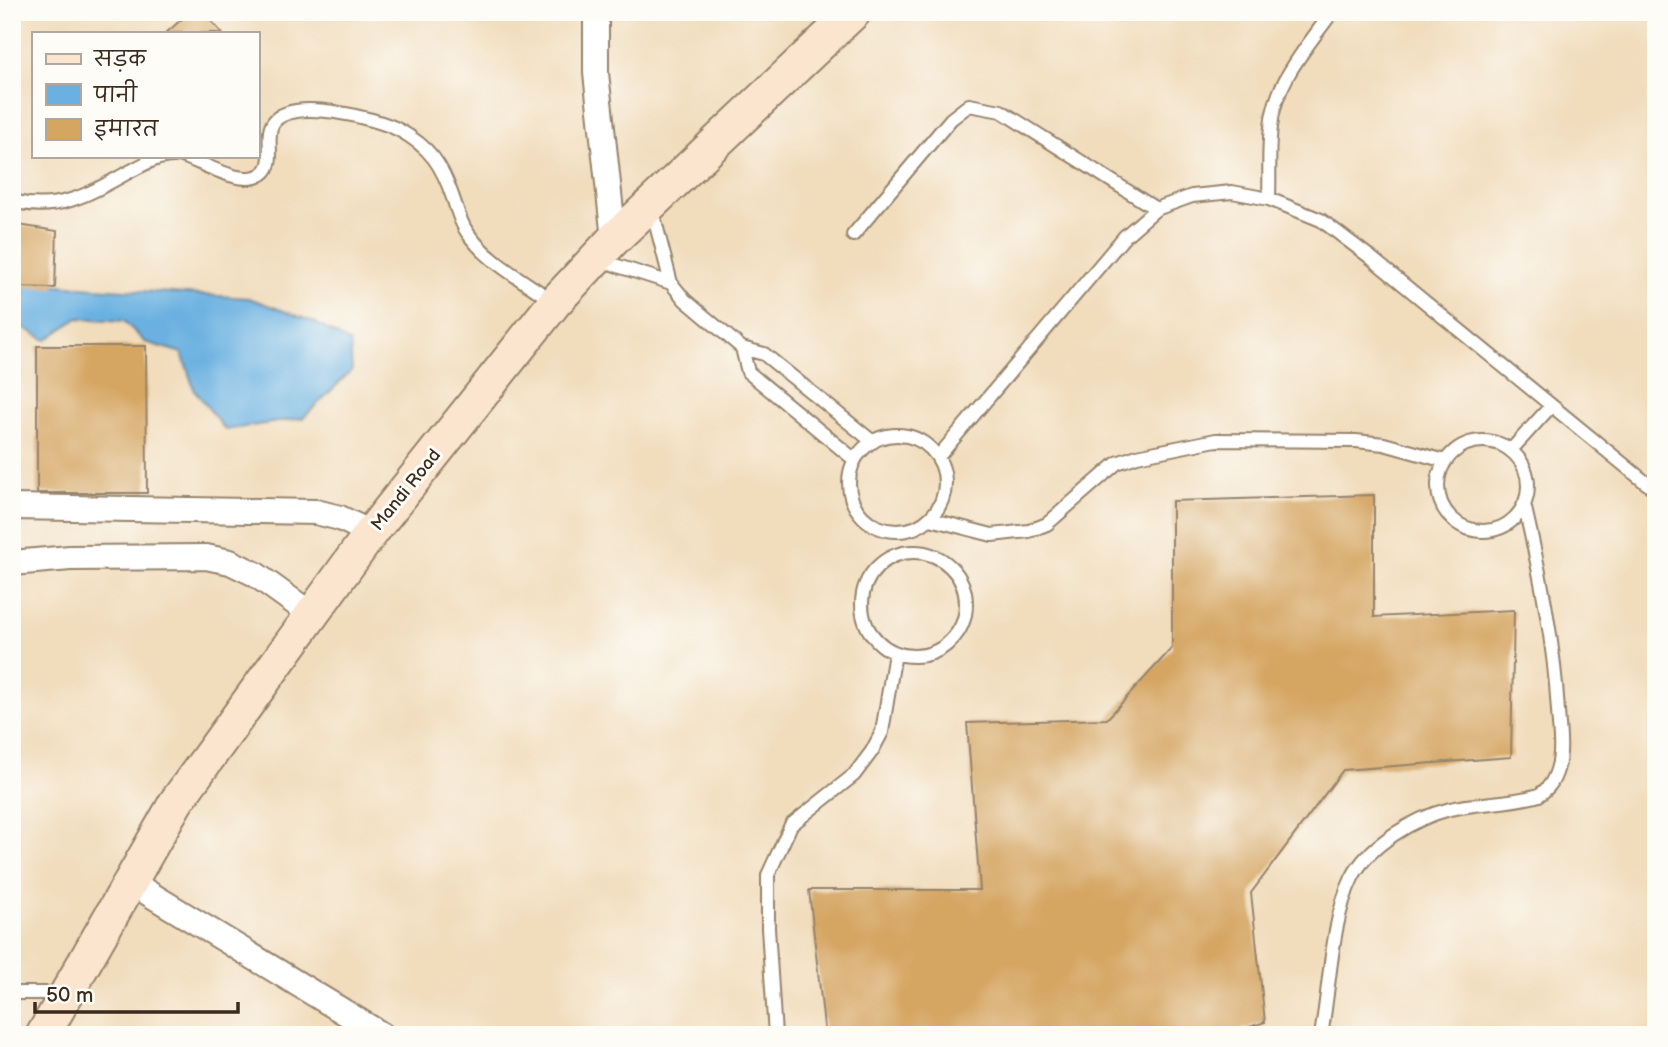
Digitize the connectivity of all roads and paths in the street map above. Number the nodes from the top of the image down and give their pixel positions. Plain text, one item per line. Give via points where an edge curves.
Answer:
1 (596, 12) edge
2 (854, 12) edge
3 (1332, 12) edge
4 (160, 158) edge
5 (187, 158) edge
6 (1269, 199) junction
7 (12, 201) edge
8 (650, 205) junction
9 (1157, 209) junction
10 (853, 234) dead end
11 (604, 248) junction
12 (671, 283) junction
13 (555, 302) junction
14 (742, 348) junction
15 (1551, 406) junction
16 (873, 442) junction
17 (1511, 450) junction
18 (938, 457) junction
19 (855, 460) junction
20 (1445, 461) junction
21 (1656, 491) edge
22 (1524, 504) junction
23 (12, 507) edge
24 (930, 519) junction
25 (908, 530) junction
26 (372, 533) junction
27 (909, 551) junction
28 (12, 563) edge
29 (312, 615) junction
30 (895, 653) junction
31 (130, 883) junction
32 (12, 993) edge
33 (67, 993) junction
34 (43, 1035) edge
35 (382, 1035) edge
36 (775, 1035) edge
37 (1321, 1035) edge

1 - 11 street
2 - 8 street, Mandi Road
3 - 6 lane via 1299,57 1275,104 1270,126
4 - 7 lane via 70,202 27,205
5 - 13 lane via 239,177 257,177 267,169 270,127 276,118 301,111 328,111 369,118 426,148 440,164 466,231 476,243
6 - 9 lane via 1232,192 1192,196
6 - 15 lane via 1321,220
8 - 11 street, Mandi Road
8 - 12 lane
9 - 10 lane via 1001,111 969,105 951,119
9 - 18 lane via 1125,236
11 - 12 lane
11 - 13 street, Mandi Road
12 - 14 lane
13 - 26 street, Mandi Road
14 - 16 lane via 764,354
14 - 19 lane via 748,372
15 - 17 lane
15 - 21 lane
16 - 18 lane via 896,435 912,437
16 - 19 lane
17 - 20 lane via 1498,443 1469,443
17 - 22 lane via 1527,475
18 - 24 lane via 945,489
19 - 25 lane via 850,492 862,516 886,531
20 - 22 lane via 1439,474 1441,504 1461,525 1490,530 1516,516
20 - 24 lane via 1356,441 1216,440 1117,463 1047,524 1029,531 992,535
22 - 37 lane via 1552,649 1561,748 1557,769 1550,787 1539,795 1448,810 1408,825 1380,844 1352,877 1339,916
23 - 26 street via 316,512
24 - 25 lane
25 - 27 lane
26 - 29 street, Mandi Road
27 - 30 lane via 876,567 861,599 870,634
27 - 30 lane via 937,557 952,568 962,583 964,619 956,635 931,653
28 - 29 street via 205,557 255,574
29 - 31 street, Mandi Road via 176,802
30 - 36 lane via 882,732 872,751 854,775 791,825 768,875
31 - 33 street, Mandi Road
31 - 35 street
32 - 33 lane
33 - 34 street, Mandi Road

